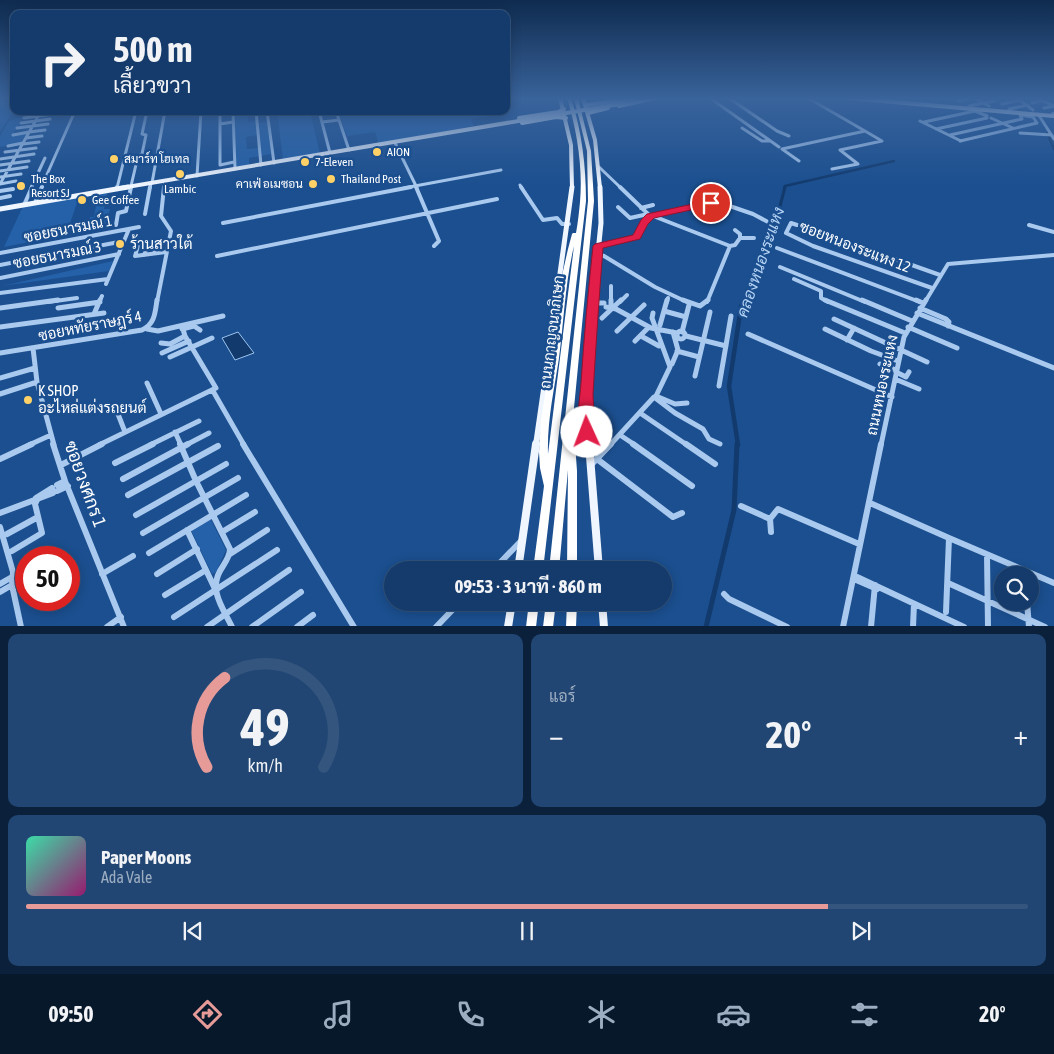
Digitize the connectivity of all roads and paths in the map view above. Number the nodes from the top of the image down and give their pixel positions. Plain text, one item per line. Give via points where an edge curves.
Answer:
1 (23, 127) edge
2 (31, 127) edge
3 (68, 127) edge
4 (132, 127) edge
5 (143, 127) edge
6 (162, 127) edge
7 (200, 127) edge
8 (220, 127) edge
9 (233, 127) edge
10 (258, 127) edge
11 (269, 127) edge
12 (323, 127) edge
13 (341, 127) edge
14 (478, 127) edge
15 (478, 127) edge
16 (480, 127) edge
17 (568, 127) edge
18 (578, 127) edge
19 (583, 127) edge
20 (592, 127) edge
21 (751, 127) edge
22 (772, 127) edge
23 (859, 127) edge
24 (933, 127) edge
25 (941, 127) edge
26 (984, 127) edge
27 (1010, 127) edge
28 (1021, 127) edge
29 (1048, 127) edge
30 (17, 128) dead end
31 (474, 128) junction
32 (742, 128) dead end
33 (936, 129) junction
34 (1014, 129) junction
35 (45, 130) dead end
36 (866, 131) junction
37 (29, 132) junction
38 (1020, 133) dead end
39 (760, 134) junction
40 (14, 135) dead end
41 (753, 135) junction
42 (950, 135) junction
43 (1052, 135) junction
44 (42, 136) dead end
45 (789, 136) dead end
46 (26, 138) junction
47 (1054, 139) edge
48 (770, 141) junction
49 (960, 141) junction
50 (39, 142) dead end
51 (395, 142) junction
52 (964, 143) dead end
53 (23, 144) junction
54 (8, 146) dead end
55 (779, 147) dead end
56 (36, 148) dead end
57 (19, 150) junction
58 (348, 150) junction
59 (5, 152) dead end
60 (330, 153) junction
61 (34, 154) dead end
62 (16, 156) junction
63 (46, 158) dead end
64 (0, 159) edge
65 (29, 160) dead end
66 (799, 161) dead end
67 (12, 163) junction
68 (234, 163) junction
69 (274, 163) junction
70 (0, 165) edge
71 (261, 165) junction
72 (27, 167) dead end
73 (599, 167) junction
74 (234, 169) junction
75 (832, 169) dead end
76 (9, 170) junction
77 (501, 170) dead end
78 (0, 171) edge
79 (21, 174) dead end
80 (197, 176) junction
81 (2, 177) edge
82 (16, 181) dead end
83 (164, 181) junction
84 (152, 183) junction
85 (0, 184) edge
86 (520, 185) dead end
87 (131, 186) junction
88 (416, 186) junction
89 (13, 189) dead end
90 (117, 189) junction
91 (0, 191) edge
92 (636, 195) dead end
93 (10, 196) dead end
94 (630, 196) junction
95 (0, 198) edge
96 (497, 199) dead end
97 (35, 203) junction
98 (24, 205) junction
99 (654, 205) dead end
100 (618, 207) dead end
101 (641, 208) junction
102 (0, 209) edge
103 (428, 213) junction
104 (145, 214) dead end
105 (651, 215) junction
106 (580, 222) junction
107 (768, 222) dead end
108 (223, 223) dead end
109 (116, 224) dead end
110 (569, 224) junction
111 (797, 225) dead end
112 (1029, 225) dead end
113 (139, 227) dead end
114 (129, 229) junction
115 (735, 230) dead end
116 (1054, 232) edge
117 (740, 238) junction
118 (754, 238) dead end
119 (124, 241) junction
120 (158, 244) dead end
121 (148, 245) dead end
122 (138, 246) dead end
123 (434, 246) dead end
124 (598, 246) junction
125 (730, 246) junction
126 (777, 248) dead end
127 (166, 252) junction
128 (0, 253) edge
129 (154, 253) junction
130 (119, 254) junction
131 (597, 254) junction
132 (144, 255) junction
133 (217, 256) dead end
134 (1054, 256) edge
135 (892, 258) dead end
136 (0, 265) edge
137 (780, 267) dead end
138 (940, 275) junction
139 (0, 278) edge
140 (108, 279) junction
141 (794, 279) dead end
142 (808, 282) junction
143 (106, 284) dead end
144 (611, 286) dead end
145 (932, 288) junction
146 (0, 293) edge
147 (614, 294) dead end
148 (628, 295) dead end
149 (102, 296) dead end
150 (77, 298) dead end
151 (668, 298) dead end
152 (623, 299) junction
153 (100, 302) junction
154 (592, 304) junction
155 (644, 305) dead end
156 (689, 305) dead end
157 (922, 305) junction
158 (610, 306) junction
159 (0, 308) edge
160 (58, 308) dead end
161 (664, 311) junction
162 (710, 312) dead end
163 (104, 313) dead end
164 (653, 313) dead end
165 (917, 313) junction
166 (94, 314) junction
167 (223, 316) dead end
168 (731, 316) dead end
169 (631, 317) junction
170 (686, 317) junction
171 (602, 318) dead end
172 (834, 319) dead end
173 (568, 321) junction
174 (912, 321) junction
175 (948, 326) junction
176 (0, 327) edge
177 (182, 327) junction
178 (650, 327) junction
179 (659, 327) junction
180 (908, 327) junction
181 (854, 328) junction
182 (147, 329) junction
183 (825, 329) dead end
184 (200, 330) dead end
185 (617, 331) dead end
186 (905, 332) junction
187 (680, 333) junction
188 (748, 334) dead end
189 (186, 336) junction
190 (641, 336) junction
191 (212, 338) dead end
192 (703, 340) junction
193 (847, 340) junction
194 (635, 341) dead end
195 (161, 344) dead end
196 (190, 344) junction
197 (557, 345) junction
198 (659, 346) dead end
199 (726, 346) junction
200 (33, 348) junction
201 (957, 348) dead end
202 (900, 349) junction
203 (677, 351) junction
204 (0, 353) edge
205 (162, 353) dead end
206 (170, 357) dead end
207 (699, 357) junction
208 (898, 361) junction
209 (927, 362) dead end
210 (672, 364) dead end
211 (880, 364) dead end
212 (35, 368) junction
213 (1054, 368) edge
214 (896, 371) junction
215 (909, 372) dead end
216 (695, 376) dead end
217 (0, 378) edge
218 (895, 379) junction
219 (37, 382) junction
220 (147, 383) dead end
221 (718, 386) dead end
222 (919, 389) dead end
223 (213, 391) junction
224 (0, 394) edge
225 (655, 396) junction
226 (892, 397) junction
227 (687, 402) dead end
228 (640, 413) junction
229 (118, 414) dead end
230 (161, 414) junction
231 (199, 421) dead end
232 (569, 425) junction
233 (125, 432) junction
234 (175, 432) junction
235 (209, 432) dead end
236 (51, 435) junction
237 (620, 435) junction
238 (720, 444) dead end
239 (182, 446) junction
240 (218, 446) dead end
241 (0, 459) edge
242 (596, 459) junction
243 (189, 462) junction
244 (115, 463) dead end
245 (226, 464) dead end
246 (716, 464) dead end
247 (61, 465) junction
248 (590, 465) junction
249 (238, 478) dead end
250 (123, 479) dead end
251 (196, 480) junction
252 (66, 483) junction
253 (692, 486) dead end
254 (548, 488) junction
255 (128, 495) dead end
256 (246, 495) dead end
257 (204, 497) junction
258 (35, 500) junction
259 (870, 503) junction
260 (741, 506) dead end
261 (0, 512) edge
262 (255, 512) dead end
263 (682, 513) dead end
264 (213, 514) junction
265 (136, 515) dead end
266 (38, 517) junction
267 (770, 519) junction
268 (0, 527) edge
269 (187, 530) junction
270 (267, 530) dead end
271 (143, 532) dead end
272 (222, 532) junction
273 (770, 532) dead end
274 (7, 534) dead end
275 (523, 538) junction
276 (949, 538) junction
277 (860, 544) junction
278 (197, 549) junction
279 (278, 550) dead end
280 (12, 551) dead end
281 (149, 553) dead end
282 (230, 554) junction
283 (987, 555) junction
284 (133, 556) dead end
285 (501, 561) edge
286 (519, 561) edge
287 (539, 561) edge
288 (555, 561) edge
289 (572, 561) edge
290 (598, 561) edge
291 (1010, 566) edge
292 (206, 570) junction
293 (289, 570) dead end
294 (102, 574) junction
295 (157, 574) dead end
296 (854, 578) junction
297 (1039, 578) edge
298 (12, 581) junction
299 (948, 583) junction
300 (0, 584) edge
301 (1054, 584) edge
302 (876, 588) junction
303 (215, 590) junction
304 (0, 592) edge
305 (301, 592) dead end
306 (724, 594) dead end
307 (165, 595) dead end
308 (988, 601) junction
309 (914, 604) junction
310 (452, 611) edge
311 (510, 611) edge
312 (533, 611) edge
313 (549, 611) edge
314 (572, 611) edge
315 (603, 611) edge
316 (1028, 611) edge
317 (946, 612) dead end
318 (227, 613) junction
319 (313, 614) dead end
320 (121, 617) junction
321 (174, 617) dead end
322 (1028, 618) junction
323 (949, 623) edge
324 (439, 625) edge
325 (21, 626) edge
326 (107, 626) edge
327 (124, 626) edge
328 (207, 626) edge
329 (232, 626) edge
330 (252, 626) edge
331 (297, 626) edge
332 (354, 626) edge
333 (508, 626) edge
334 (531, 626) edge
335 (548, 626) edge
336 (571, 626) edge
337 (604, 626) edge
338 (787, 626) edge
339 (843, 626) edge
340 (871, 626) edge
341 (913, 626) edge
342 (964, 626) edge
343 (988, 626) edge
344 (1029, 626) edge
345 (1045, 626) edge

1 - 30 street
2 - 37 street
3 - 97 street
4 - 90 street
5 - 87 street via 142,134 146,136
6 - 84 street
7 - 80 street
8 - 68 street via 220,164
9 - 68 street
10 - 71 street
11 - 69 street
12 - 60 street
13 - 58 street
14 - 31 main road
15 - 31 main road, bridge
16 - 31 main road
17 - 110 main road via 572,168
18 - 106 highway, ถนนกาญจนาภิเษก via 583,192
19 - 232 highway, ถนนกาญจนาภิเษก via 589,150 591,201
20 - 73 main road
21 - 39 street
22 - 45 street
23 - 36 street
24 - 33 street
25 - 33 street
26 - 42 street
27 - 34 street
28 - 34 street
29 - 43 street
31 - 51 main road
32 - 41 street
33 - 42 street
34 - 49 street
35 - 37 street
36 - 66 street via 782,149
36 - 75 street via 882,141 840,150 858,164
37 - 40 street
37 - 46 street
38 - 43 street
39 - 41 street
39 - 48 street
41 - 48 street via 763,142
42 - 49 street
43 - 47 street
44 - 46 street
46 - 53 street
48 - 55 street
49 - 52 street
50 - 53 street
51 - 58 main road
51 - 88 street
53 - 54 street
53 - 57 street
56 - 57 street
57 - 59 street
57 - 62 street
58 - 60 main road
60 - 69 main road
61 - 62 street
62 - 64 street
62 - 67 street
63 - 98 street
65 - 67 street
67 - 70 street
67 - 76 street
68 - 74 street
69 - 71 main road
71 - 74 main road
72 - 76 street
73 - 94 street
73 - 124 main road via 601,223
74 - 80 main road
76 - 78 street
76 - 81 street
77 - 88 street
79 - 81 street
80 - 83 main road
81 - 85 street
82 - 85 street
83 - 84 main road
83 - 127 street, ซอยหทัยราษฎร์ 4 via 161,216 171,231
84 - 87 main road
84 - 104 street
86 - 110 street via 544,220 557,218 562,224
87 - 90 main road
87 - 109 street via 126,210 118,213
88 - 103 street
88 - 108 street
89 - 91 street
90 - 97 main road
92 - 94 street
93 - 95 street
94 - 101 street
96 - 103 street
97 - 98 main road
98 - 102 main road
99 - 101 street
100 - 105 street via 630,218
101 - 105 street
103 - 123 street via 439,241
103 - 133 street
105 - 107 street via 718,202
105 - 124 street via 636,237
105 - 125 street
106 - 173 highway, ถนนกาญจนาภิเษก
106 - 197 highway via 567,268
110 - 275 main road
111 - 145 street, ซอยหนองระแหง 12 via 791,223 786,232 813,246
112 - 116 street
113 - 114 street, ซอยธนารมณ์ 1
114 - 119 street
114 - 128 street, ซอยธนารมณ์ 1
115 - 117 street
117 - 118 street
117 - 125 street
119 - 130 street
119 - 136 street
120 - 129 street
121 - 132 street
122 - 132 street via 134,256
124 - 131 main road
125 - 131 street via 707,302 700,306 667,293
126 - 157 street
127 - 129 street
127 - 182 street, ซอยหทัยราษฎร์ 4 via 153,322
129 - 132 street
130 - 139 street, ซอยธนารมณ์ 3
130 - 140 street
131 - 154 main road
134 - 138 street, ถนนหนองระแหง via 951,263
135 - 138 street
137 - 142 street
138 - 145 street, ถนนหนองระแหง
140 - 143 street
140 - 146 street
141 - 142 street
142 - 174 street
142 - 186 street via 821,291 826,301
144 - 158 street
145 - 157 street, ถนนหนองระแหง
147 - 152 street
148 - 152 street
149 - 153 street
150 - 159 street
151 - 161 street
152 - 158 street
153 - 160 street
153 - 166 street
154 - 158 street
154 - 248 main road via 586,409
155 - 169 street
156 - 170 street
157 - 165 street, ถนนหนองระแหง
157 - 175 street via 946,319
158 - 169 street
158 - 171 street
161 - 170 street
161 - 179 street
162 - 192 street
163 - 166 street
164 - 179 street via 652,318
165 - 174 street, ถนนหนองระแหง
165 - 175 street
166 - 176 street
167 - 177 street
168 - 199 street
169 - 178 street
169 - 185 street
170 - 187 street
172 - 181 street
173 - 197 highway
173 - 254 highway, ถนนกาญจนาภิเษก
174 - 180 street, ถนนหนองระแหง
175 - 213 street
177 - 182 street
177 - 184 street via 194,326
177 - 189 street
178 - 179 street
178 - 190 street
179 - 187 street
179 - 225 street via 670,367
180 - 186 street, ถนนหนองระแหง
180 - 201 street
181 - 193 street
181 - 202 street
182 - 200 street, ซอยหทัยราษฎร์ 4
183 - 193 street
186 - 202 street, ถนนหนองระแหง
187 - 192 street
187 - 203 street
188 - 226 street
189 - 195 street via 170,344
189 - 196 street
190 - 194 street
190 - 198 street
191 - 196 street
192 - 199 street
192 - 207 street
193 - 208 street
196 - 205 street
196 - 206 street
196 - 223 street via 216,386
197 - 254 highway via 543,457
199 - 221 street
200 - 204 street, ซอยหทัยราษฎร์ 4
200 - 212 street, ซอยวงศกร 1
202 - 208 street, ถนนหนองระแหง
202 - 209 street
203 - 207 street
203 - 210 street
207 - 216 street
208 - 214 street, ถนนหนองระแหง
211 - 214 street
212 - 217 street
212 - 219 street, ซอยวงศกร 1
214 - 215 street via 906,376
214 - 218 street, ถนนหนองระแหง
218 - 222 street
218 - 226 street, ถนนหนองระแหง
219 - 224 street
219 - 236 street, ซอยวงศกร 1
220 - 230 street
223 - 230 street
223 - 332 street
225 - 227 street via 675,405
225 - 228 street
225 - 238 street via 675,413 703,429 710,441
226 - 259 street, ถนนหนองระแหง
228 - 237 street
228 - 246 street
229 - 233 street
230 - 233 street
231 - 234 street
232 - 288 highway, ถนนกาญจนาภิเษก
232 - 289 highway via 573,471
233 - 247 street
234 - 239 street
234 - 244 street
235 - 239 street
236 - 241 street
236 - 247 street, ซอยวงศกร 1
237 - 242 street
237 - 253 street
239 - 243 street
239 - 250 street
240 - 243 street
242 - 248 street
242 - 263 street via 669,514 676,518
243 - 251 street
243 - 255 street
245 - 251 street
247 - 252 street, ซอยวงศกร 1
248 - 290 main road
249 - 257 street
251 - 257 street
251 - 265 street
252 - 258 street
252 - 294 street, ซอยวงศกร 1
254 - 287 highway, ถนนกาญจนาภิเษก
256 - 264 street
257 - 264 street
257 - 271 street
258 - 261 street
258 - 266 street
259 - 276 street
259 - 277 street, ถนนหนองระแหง
260 - 267 street
262 - 272 street
264 - 269 street
264 - 272 street
266 - 274 street
266 - 280 street via 42,533
267 - 273 street
267 - 277 street via 778,509
268 - 298 street via 13,572
269 - 278 street
269 - 281 street
270 - 282 street
272 - 282 street
275 - 285 street
275 - 286 main road
276 - 283 street
276 - 299 street
277 - 296 street, ถนนหนองระแหง
278 - 292 street
278 - 295 street
279 - 303 street
282 - 303 street via 217,578
283 - 291 street
283 - 308 street
284 - 294 street
292 - 303 street
292 - 307 street
293 - 318 street
294 - 320 street, ซอยวงศกร 1
296 - 302 street
296 - 339 street, ถนนหนองระแหง
297 - 301 street
298 - 300 street
298 - 304 street
298 - 325 street
299 - 308 street
299 - 317 street
302 - 309 street
302 - 340 street
303 - 318 street
303 - 321 street
305 - 330 street
306 - 338 street
308 - 322 street
308 - 343 street
309 - 323 street
309 - 341 street
310 - 324 street
311 - 333 main road
312 - 334 highway
313 - 335 highway
314 - 336 highway
315 - 337 main road
316 - 322 street
318 - 328 street
318 - 329 street
319 - 331 street
320 - 326 street
320 - 327 street, ซอยวงศกร 1
322 - 344 street
322 - 345 street
323 - 342 street

